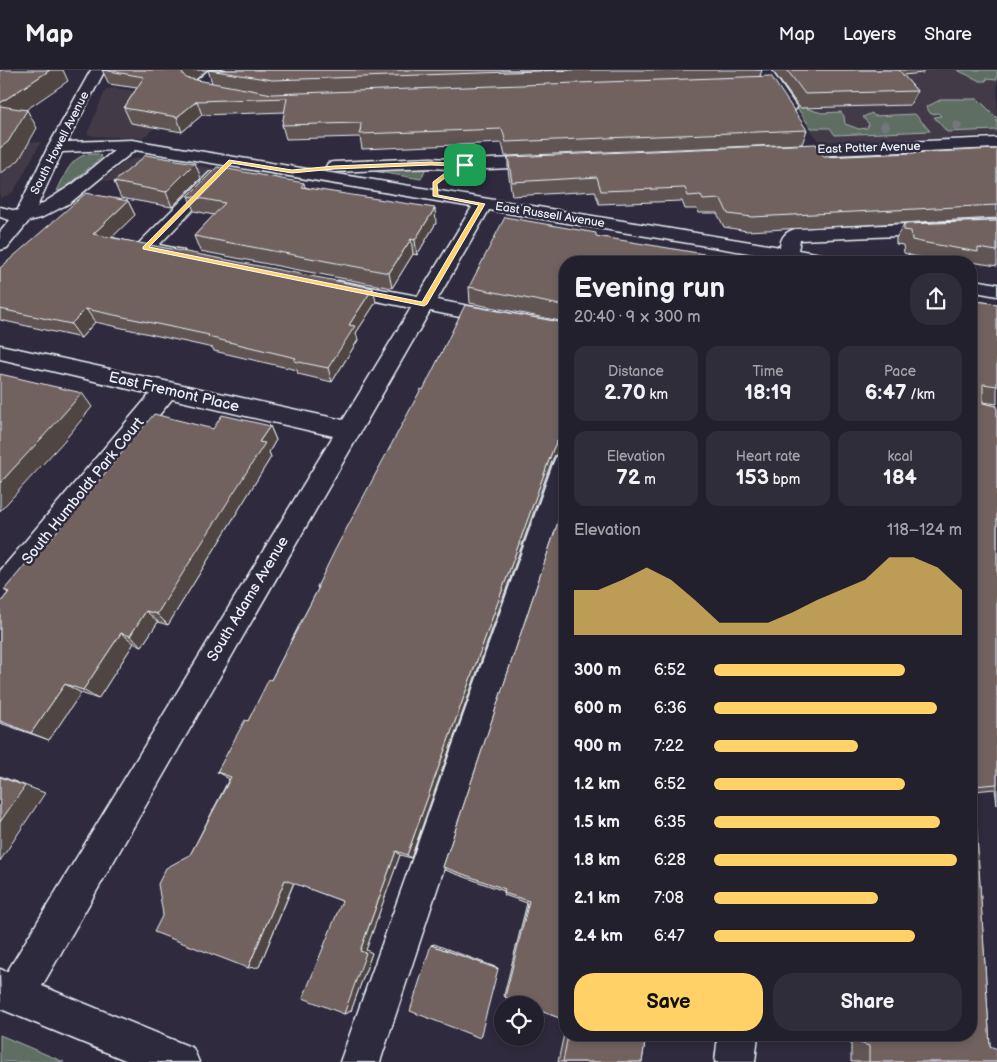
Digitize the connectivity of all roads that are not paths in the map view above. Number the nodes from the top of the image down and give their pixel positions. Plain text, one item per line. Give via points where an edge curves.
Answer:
1 (218, 70) edge
2 (92, 72) edge
3 (768, 77) edge
4 (752, 84) edge
5 (240, 95) edge
6 (800, 124) edge
7 (997, 143) edge
8 (132, 145) junction
9 (56, 147) junction
10 (769, 152) edge
11 (231, 161) junction
12 (563, 161) edge
13 (465, 165) junction
14 (292, 172) junction
15 (436, 196) junction
16 (483, 204) junction
17 (0, 212) edge
18 (23, 217) junction
19 (997, 226) edge
20 (0, 244) edge
21 (788, 254) junction
22 (796, 256) edge
23 (194, 258) edge
24 (319, 283) edge
25 (977, 286) edge
26 (997, 290) edge
27 (424, 304) junction
28 (559, 330) edge
29 (0, 352) edge
30 (166, 390) junction
31 (348, 430) junction
32 (559, 482) edge
33 (0, 592) edge
34 (8, 992) edge
35 (737, 1041) edge
36 (179, 1062) edge
37 (360, 1062) edge
38 (735, 1062) edge

1 - 5 street via 196,88
2 - 9 street, South Howell Avenue
3 - 4 street
3 - 6 street
7 - 10 street, East Potter Avenue via 814,145
8 - 9 street, East Russell Avenue
8 - 11 street, East Russell Avenue
8 - 18 street, South Howell Avenue via 53,206
9 - 18 street, South Howell Avenue
11 - 14 street, East Russell Avenue
11 - 23 street via 145,248
12 - 13 street
13 - 14 street via 431,163
13 - 15 street via 435,184
14 - 15 street, East Russell Avenue
15 - 16 street, East Russell Avenue
16 - 21 street, East Russell Avenue
16 - 27 street, South Adams Avenue
17 - 18 street
18 - 20 street, South Howell Avenue
19 - 21 street via 795,235 790,240
21 - 22 street, East Russell Avenue
24 - 27 street
25 - 26 street
27 - 28 street
27 - 31 street, South Adams Avenue
29 - 30 street, East Fremont Place
30 - 31 street, East Fremont Place
30 - 33 street, South Humboldt Park Court
31 - 34 street, South Adams Avenue
32 - 37 street
34 - 36 street
35 - 38 street

